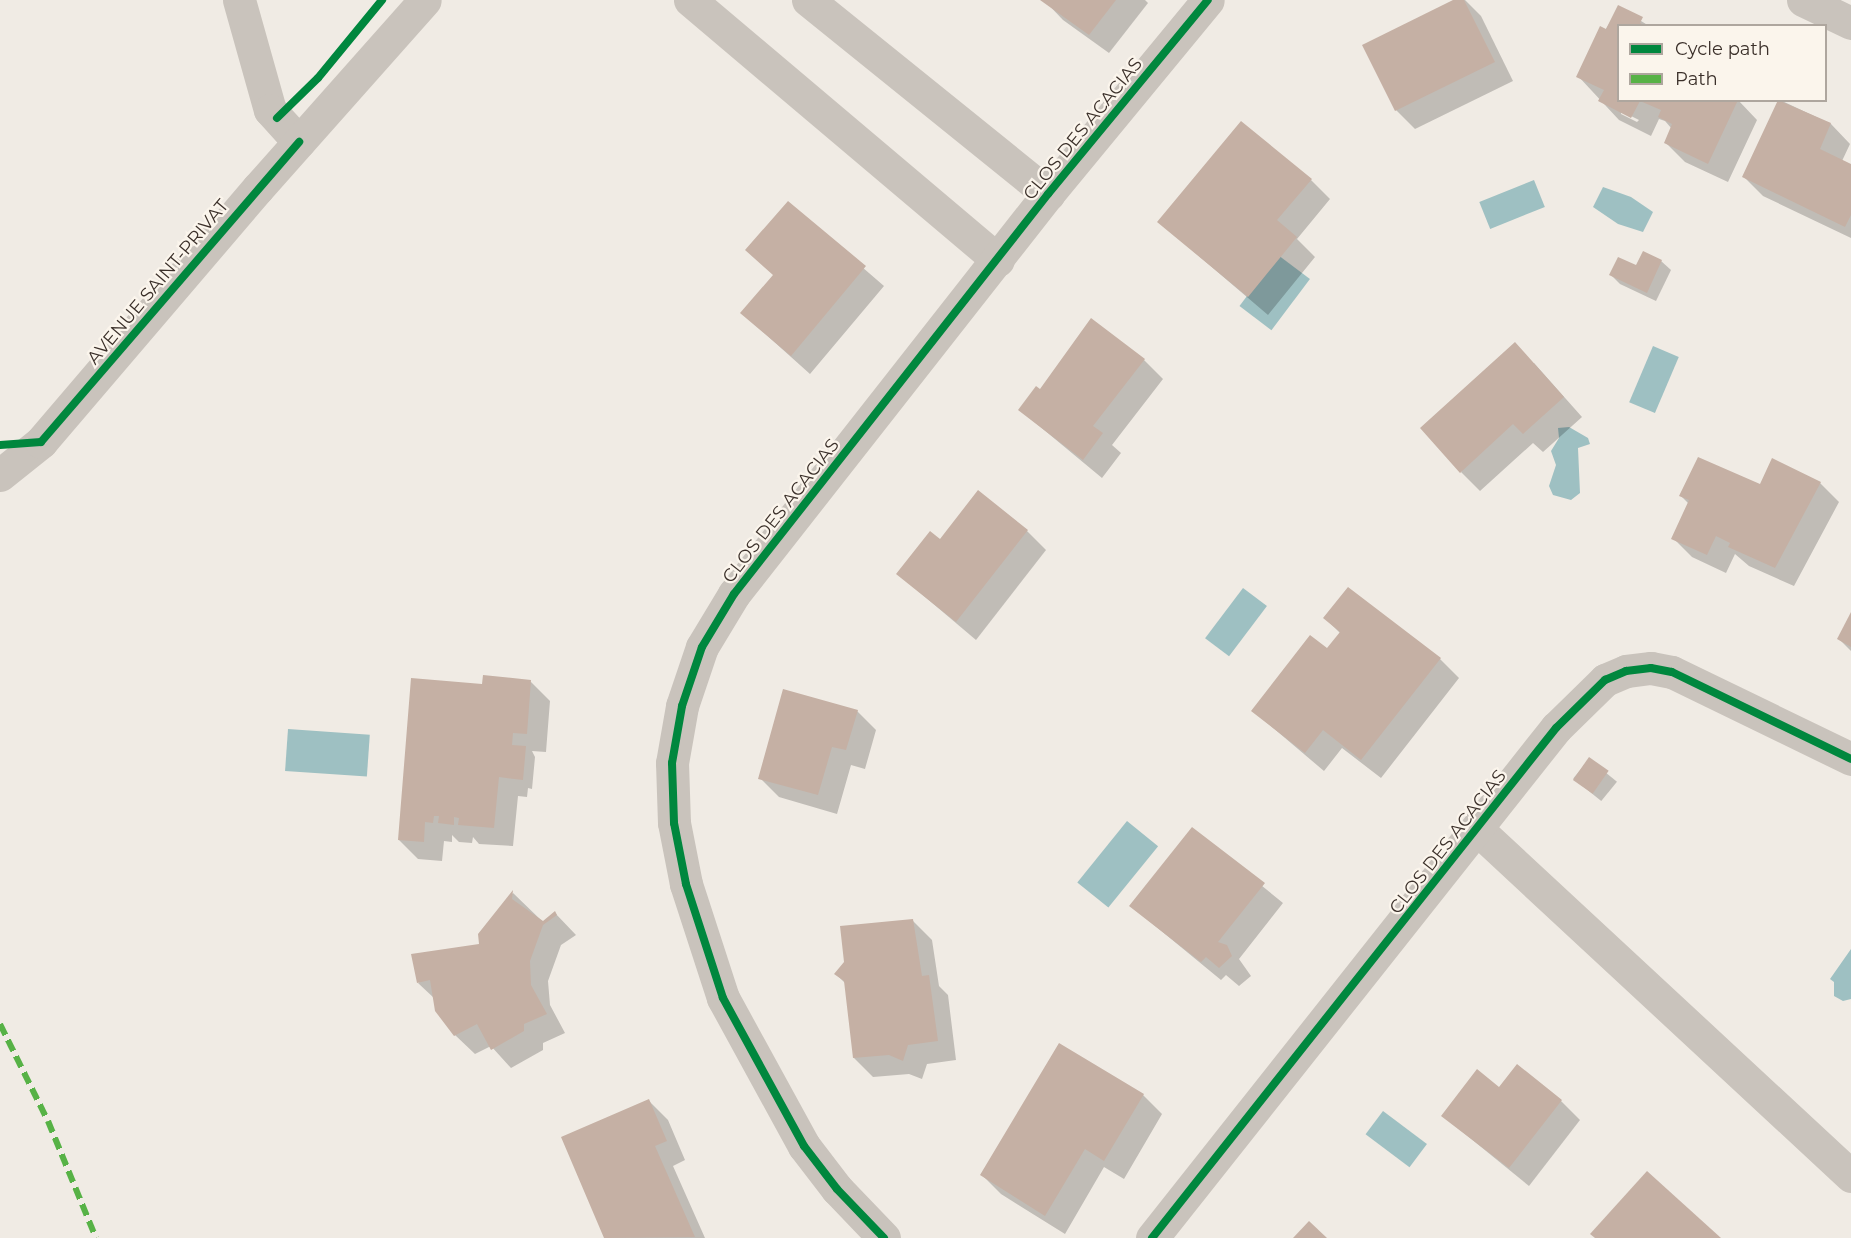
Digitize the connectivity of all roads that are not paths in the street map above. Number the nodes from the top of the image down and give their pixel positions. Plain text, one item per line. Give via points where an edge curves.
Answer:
1 (239, 0) edge
2 (425, 0) edge
3 (690, 0) edge
4 (808, 0) edge
5 (1208, 0) edge
6 (1803, 0) edge
7 (1851, 23) edge
8 (299, 142) junction
9 (1048, 194) junction
10 (998, 260) junction
11 (0, 475) edge
12 (1851, 759) edge
13 (1478, 829) junction
14 (1851, 1176) edge
15 (884, 1238) edge
16 (1152, 1238) edge

1 - 8 street via 270,110
2 - 8 street, AVENUE SAINT-PRIVAT
3 - 10 street
4 - 9 street, CLOS DES ACACIAS
5 - 9 street, CLOS DES ACACIAS
6 - 7 street
8 - 11 street, AVENUE SAINT-PRIVAT via 41,442
9 - 10 street, CLOS DES ACACIAS
10 - 15 street, CLOS DES ACACIAS via 734,594 702,647 682,706 672,763 674,823 686,884 723,998 804,1146 837,1190
12 - 13 street, CLOS DES ACACIAS via 1672,672 1626,671 1605,680 1585,696
13 - 14 street, CLOS DES ACACIAS
13 - 16 street, CLOS DES ACACIAS

